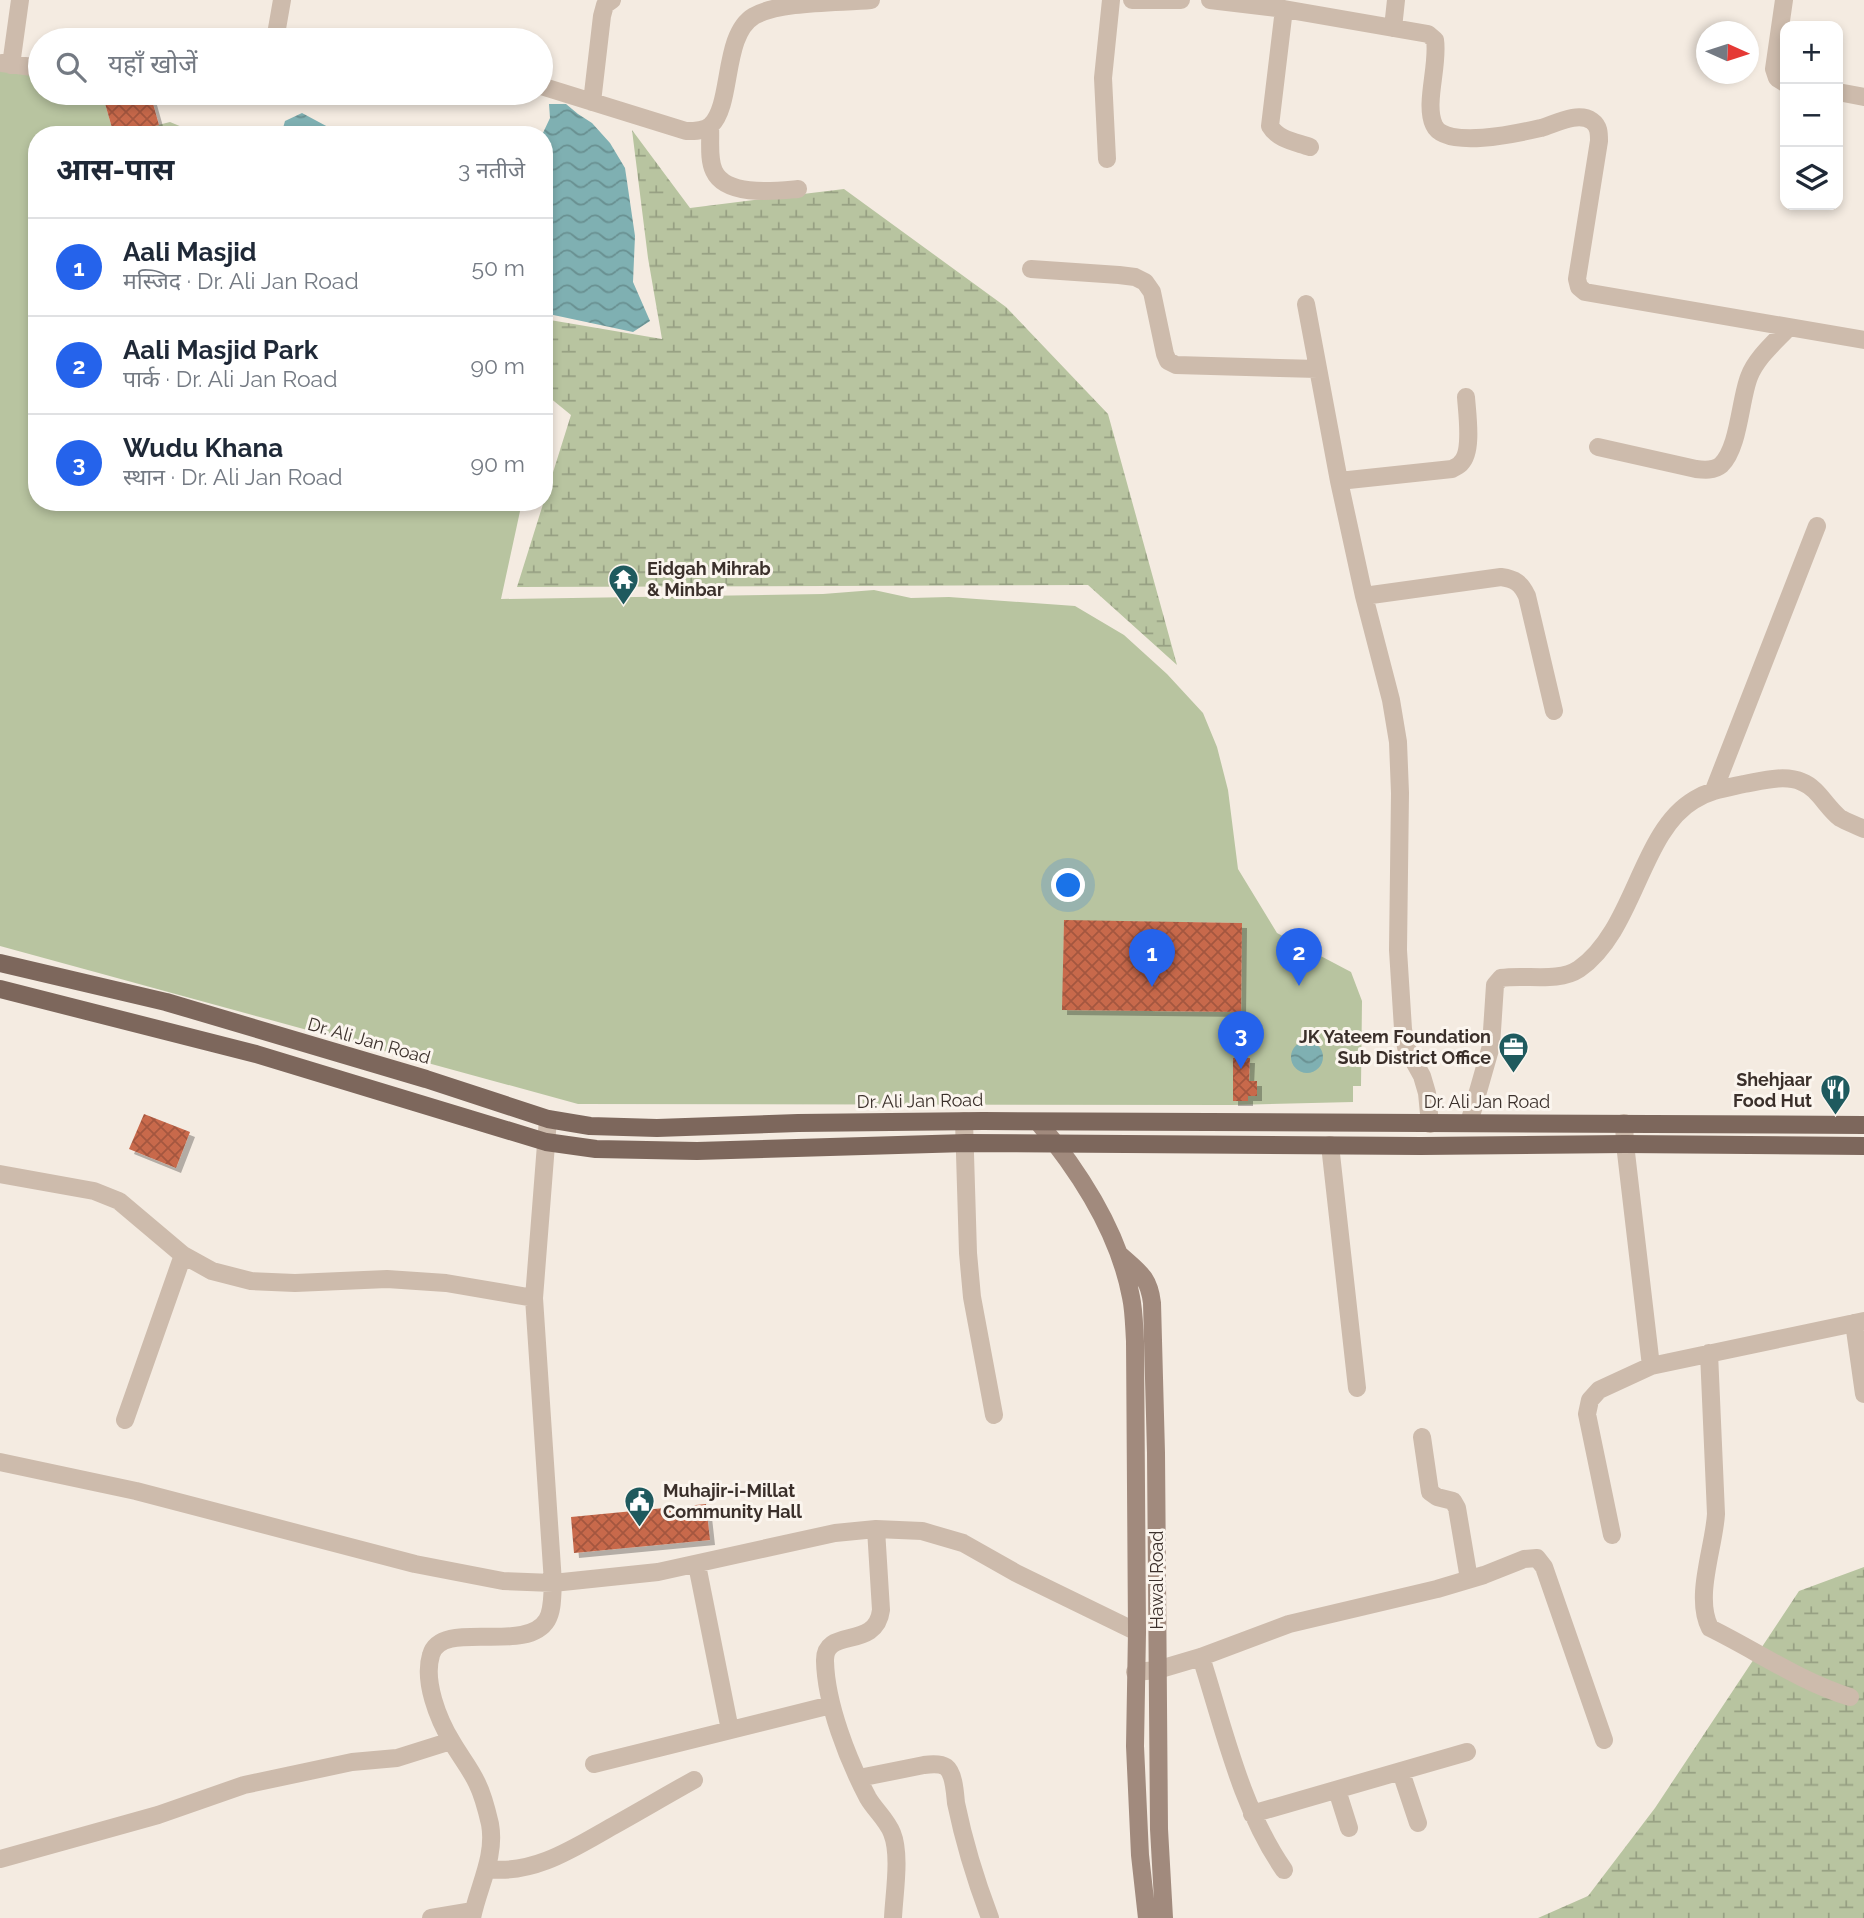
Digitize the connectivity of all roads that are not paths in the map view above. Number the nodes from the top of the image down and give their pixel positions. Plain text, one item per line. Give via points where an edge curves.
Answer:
1 (20, 0) edge
2 (282, 0) edge
3 (612, 0) edge
4 (871, 0) edge
5 (1111, 0) edge
6 (1132, 0) edge
7 (1181, 0) edge
8 (1210, 0) edge
9 (1396, 0) edge
10 (1784, 0) edge
11 (836, 1) edge
12 (1151, 1) edge
13 (1284, 9) junction
14 (1781, 21) edge
15 (277, 28) edge
16 (1393, 28) junction
17 (1780, 28) edge
18 (6, 63) edge
19 (28, 66) edge
20 (1780, 80) edge
21 (553, 90) edge
22 (1843, 93) edge
23 (1864, 97) edge
24 (592, 102) junction
25 (710, 127) junction
26 (1310, 147) dead end
27 (1107, 159) dead end
28 (798, 190) dead end
29 (1031, 269) dead end
30 (1306, 304) dead end
31 (1789, 327) junction
32 (1864, 340) edge
33 (1318, 369) junction
34 (1466, 397) dead end
35 (1598, 447) dead end
36 (1339, 481) junction
37 (1817, 526) dead end
38 (1364, 596) junction
39 (1554, 711) dead end
40 (1714, 790) junction
41 (1864, 829) edge
42 (0, 963) edge
43 (0, 989) edge
44 (548, 1119) junction
45 (964, 1121) junction
46 (1038, 1122) junction
47 (1210, 1123) junction
48 (1469, 1123) junction
49 (1624, 1123) junction
50 (1430, 1124) junction
51 (1864, 1125) edge
52 (546, 1142) junction
53 (966, 1143) junction
54 (1056, 1144) junction
55 (1211, 1144) junction
56 (1625, 1144) junction
57 (1330, 1145) junction
58 (1864, 1146) edge
59 (0, 1174) edge
60 (183, 1255) junction
61 (1120, 1255) junction
62 (534, 1298) junction
63 (1859, 1322) edge
64 (1709, 1353) junction
65 (1651, 1366) junction
66 (1357, 1388) dead end
67 (1864, 1394) edge
68 (994, 1415) dead end
69 (125, 1420) dead end
70 (1422, 1437) dead end
71 (0, 1462) edge
72 (876, 1529) junction
73 (1612, 1535) dead end
74 (697, 1565) junction
75 (1469, 1579) junction
76 (553, 1583) junction
77 (1137, 1632) junction
78 (1200, 1657) junction
79 (1157, 1670) junction
80 (1135, 1672) junction
81 (1850, 1696) dead end
82 (831, 1705) junction
83 (730, 1730) junction
84 (1604, 1740) dead end
85 (451, 1741) junction
86 (1467, 1752) dead end
87 (594, 1764) dead end
88 (1401, 1772) junction
89 (859, 1778) junction
90 (694, 1780) dead end
91 (1337, 1790) junction
92 (1252, 1814) junction
93 (1418, 1823) dead end
94 (1349, 1828) dead end
95 (0, 1859) edge
96 (488, 1870) junction
97 (1284, 1870) dead end
98 (472, 1914) edge
99 (430, 1918) edge
100 (893, 1918) edge
101 (990, 1918) edge
102 (1147, 1918) edge
103 (1164, 1918) edge

1 - 18 street
2 - 15 street
3 - 24 street via 602,16
4 - 11 street
5 - 27 street via 1103,78
6 - 12 street
7 - 12 street
8 - 13 street
9 - 16 street
10 - 14 street
11 - 25 street via 773,8 751,18 736,38 718,115
13 - 16 street
13 - 26 street via 1270,126 1283,138
16 - 31 street via 1428,34 1435,40 1431,104 1438,133 1453,139 1506,135 1570,119 1594,122 1599,141 1579,287 1586,292
17 - 20 street via 1774,69
18 - 19 street
21 - 24 street
22 - 23 street
24 - 25 street via 686,131
25 - 28 street via 711,163 725,183 763,192
29 - 33 street via 1119,275 1145,282 1152,292 1165,354 1176,365
30 - 33 street
31 - 32 street
31 - 35 street via 1748,379 1732,445 1722,465 1696,469
33 - 36 street
34 - 36 street via 1468,442 1462,463 1452,469
36 - 38 street
37 - 40 street
38 - 39 street via 1514,579 1527,596
38 - 50 street via 1398,742 1398,950 1403,1029 1427,1093
40 - 41 street via 1761,781 1800,781 1841,818
40 - 48 street via 1679,811 1666,827 1615,929 1594,957 1576,971 1501,978 1495,985 1491,1046
42 - 44 main road, Dr. Ali Jan Road via 166,1002
43 - 52 main road via 256,1054
44 - 45 main road, Dr. Ali Jan Road via 619,1128
44 - 52 street
45 - 46 main road, Dr. Ali Jan Road
45 - 53 street
46 - 47 main road, Dr. Ali Jan Road
46 - 54 main road, Hawal Road
47 - 50 main road, Dr. Ali Jan Road
47 - 55 main road
48 - 49 main road, Dr. Ali Jan Road
48 - 50 main road, Dr. Ali Jan Road
49 - 51 main road, Dr. Ali Jan Road
49 - 56 street
52 - 53 main road via 585,1149 684,1151
52 - 62 street
53 - 54 main road
53 - 68 street via 972,1297
54 - 55 main road
54 - 61 main road, Hawal Road via 1082,1182
55 - 57 main road
56 - 57 main road
56 - 58 main road
56 - 65 street
57 - 66 street
59 - 60 street via 94,1191 119,1202
60 - 62 street via 212,1271 251,1281 387,1279 446,1283
60 - 69 street
61 - 77 main road, Hawal Road via 1132,1300 1135,1341
61 - 79 main road, Hawal Road via 1145,1277 1152,1303
62 - 76 street
63 - 64 street
63 - 67 street
64 - 65 street
64 - 81 street via 1716,1514 1703,1594 1705,1619 1710,1628 1792,1673
65 - 73 street via 1599,1390 1590,1400 1587,1414
70 - 75 street via 1430,1492 1453,1501 1457,1508
71 - 76 street via 149,1494 415,1564 503,1581
72 - 74 street via 835,1533
72 - 77 street via 922,1531 963,1543
72 - 82 street via 880,1623 826,1650
74 - 76 street
74 - 83 street
75 - 78 street via 1289,1624
75 - 84 street via 1537,1558
76 - 85 street via 547,1620 536,1631 460,1638 442,1642 432,1651 428,1668 435,1703
77 - 80 main road, Hawal Road
78 - 79 street
78 - 92 street
79 - 80 street
79 - 103 main road, Hawal Road
80 - 102 main road, Hawal Road via 1139,1843
82 - 83 street
82 - 89 street
83 - 87 street
85 - 95 street via 397,1758 352,1762 244,1785 158,1815
85 - 96 street via 478,1785 490,1827
86 - 88 street
88 - 91 street
88 - 93 street
89 - 100 street via 892,1833 897,1853
89 - 101 street via 924,1765 946,1767
90 - 96 street via 567,1853 532,1867
91 - 92 street
91 - 94 street
92 - 97 street
96 - 98 street
98 - 99 street

